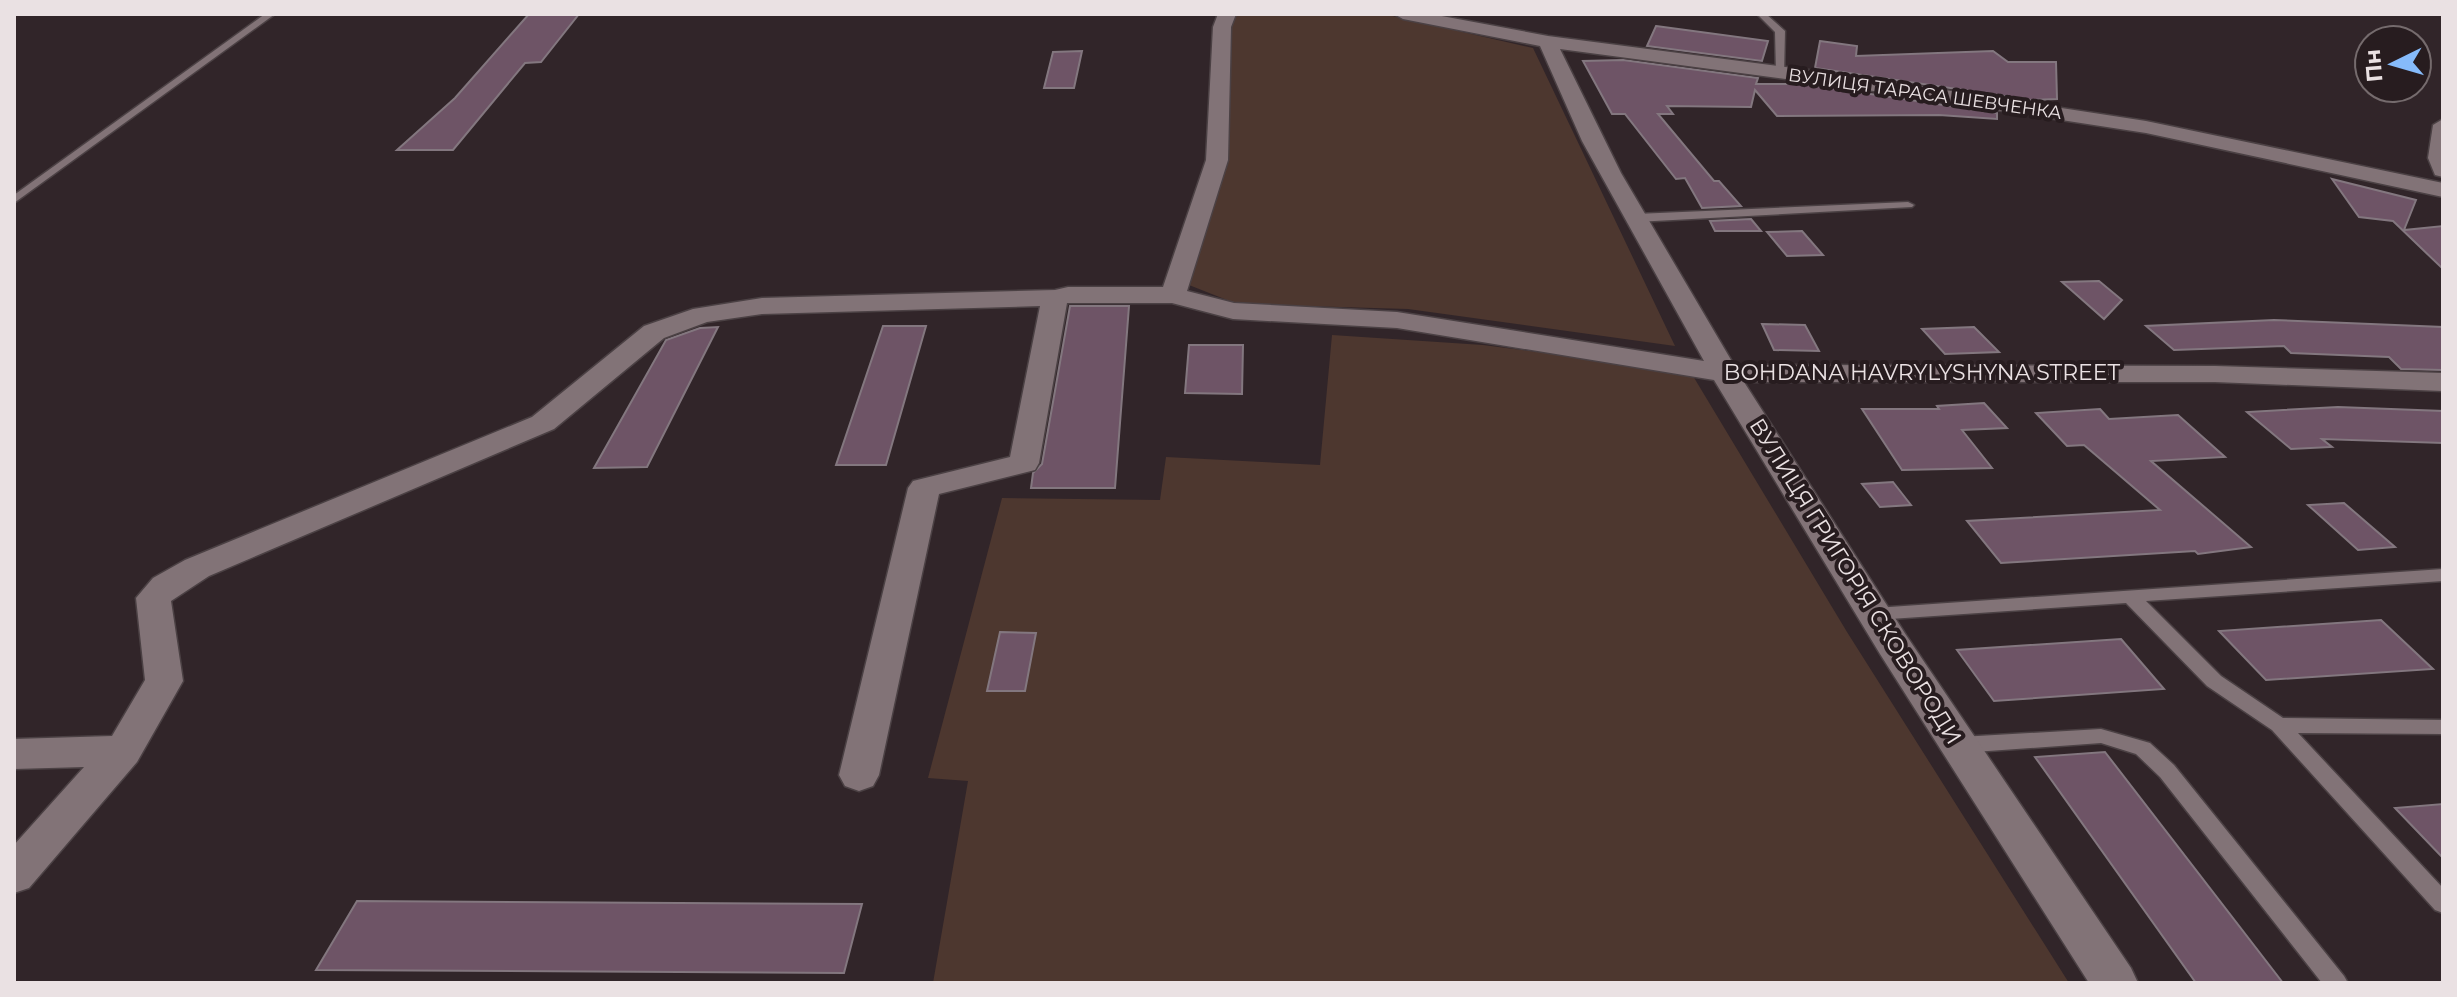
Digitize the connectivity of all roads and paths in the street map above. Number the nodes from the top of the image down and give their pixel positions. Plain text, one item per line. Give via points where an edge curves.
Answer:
1 (271, 14) edge
2 (1227, 14) edge
3 (1403, 14) edge
4 (1761, 14) edge
5 (1548, 42) junction
6 (1781, 73) junction
7 (2443, 125) edge
8 (2443, 170) edge
9 (2443, 190) edge
10 (14, 200) edge
11 (1908, 205) dead end
12 (1636, 218) junction
13 (1173, 295) junction
14 (1055, 298) junction
15 (1723, 373) junction
16 (2443, 382) edge
17 (2443, 575) edge
18 (2131, 597) junction
19 (1875, 614) junction
20 (2279, 725) junction
21 (2443, 727) edge
22 (1960, 745) junction
23 (123, 751) junction
24 (14, 754) edge
25 (859, 775) dead end
26 (14, 875) edge
27 (2443, 903) edge
28 (2115, 983) edge
29 (2336, 983) edge

1 - 10 lane
2 - 13 street via 1222,27 1217,160
3 - 5 street, ВУЛИЦЯ ТАРАСА ШЕВЧЕНКА
4 - 6 lane via 1780,31
5 - 6 street, ВУЛИЦЯ ТАРАСА ШЕВЧЕНКА
5 - 12 street, ВУЛИЦЯ ГРИГОРІЯ СКОВОРОДИ via 1569,99
6 - 9 street, ВУЛИЦЯ ТАРАСА ШЕВЧЕНКА via 2146,127
7 - 8 street
11 - 12 lane
12 - 15 street, ВУЛИЦЯ ГРИГОРІЯ СКОВОРОДИ
13 - 14 street, BOHDANA HAVRYLYSHYNA STREET
13 - 15 street, BOHDANA HAVRYLYSHYNA STREET via 1233,311 1397,320
14 - 23 street, BOHDANA HAVRYLYSHYNA STREET via 762,306 702,315 654,332 543,423 165,586 153,598 164,681
14 - 25 street via 1024,463 924,488
15 - 16 street, BOHDANA HAVRYLYSHYNA STREET via 2215,374
15 - 19 street, ВУЛИЦЯ ГРИГОРІЯ СКОВОРОДИ
17 - 18 lane
18 - 19 lane
18 - 20 lane via 2214,681
19 - 22 street, ВУЛИЦЯ ГРИГОРІЯ СКОВОРОДИ
20 - 21 lane
20 - 27 lane
22 - 28 street, ВУЛИЦЯ ГРИГОРІЯ СКОВОРОДИ
22 - 29 lane via 2101,736 2143,748
23 - 24 street
23 - 26 street

